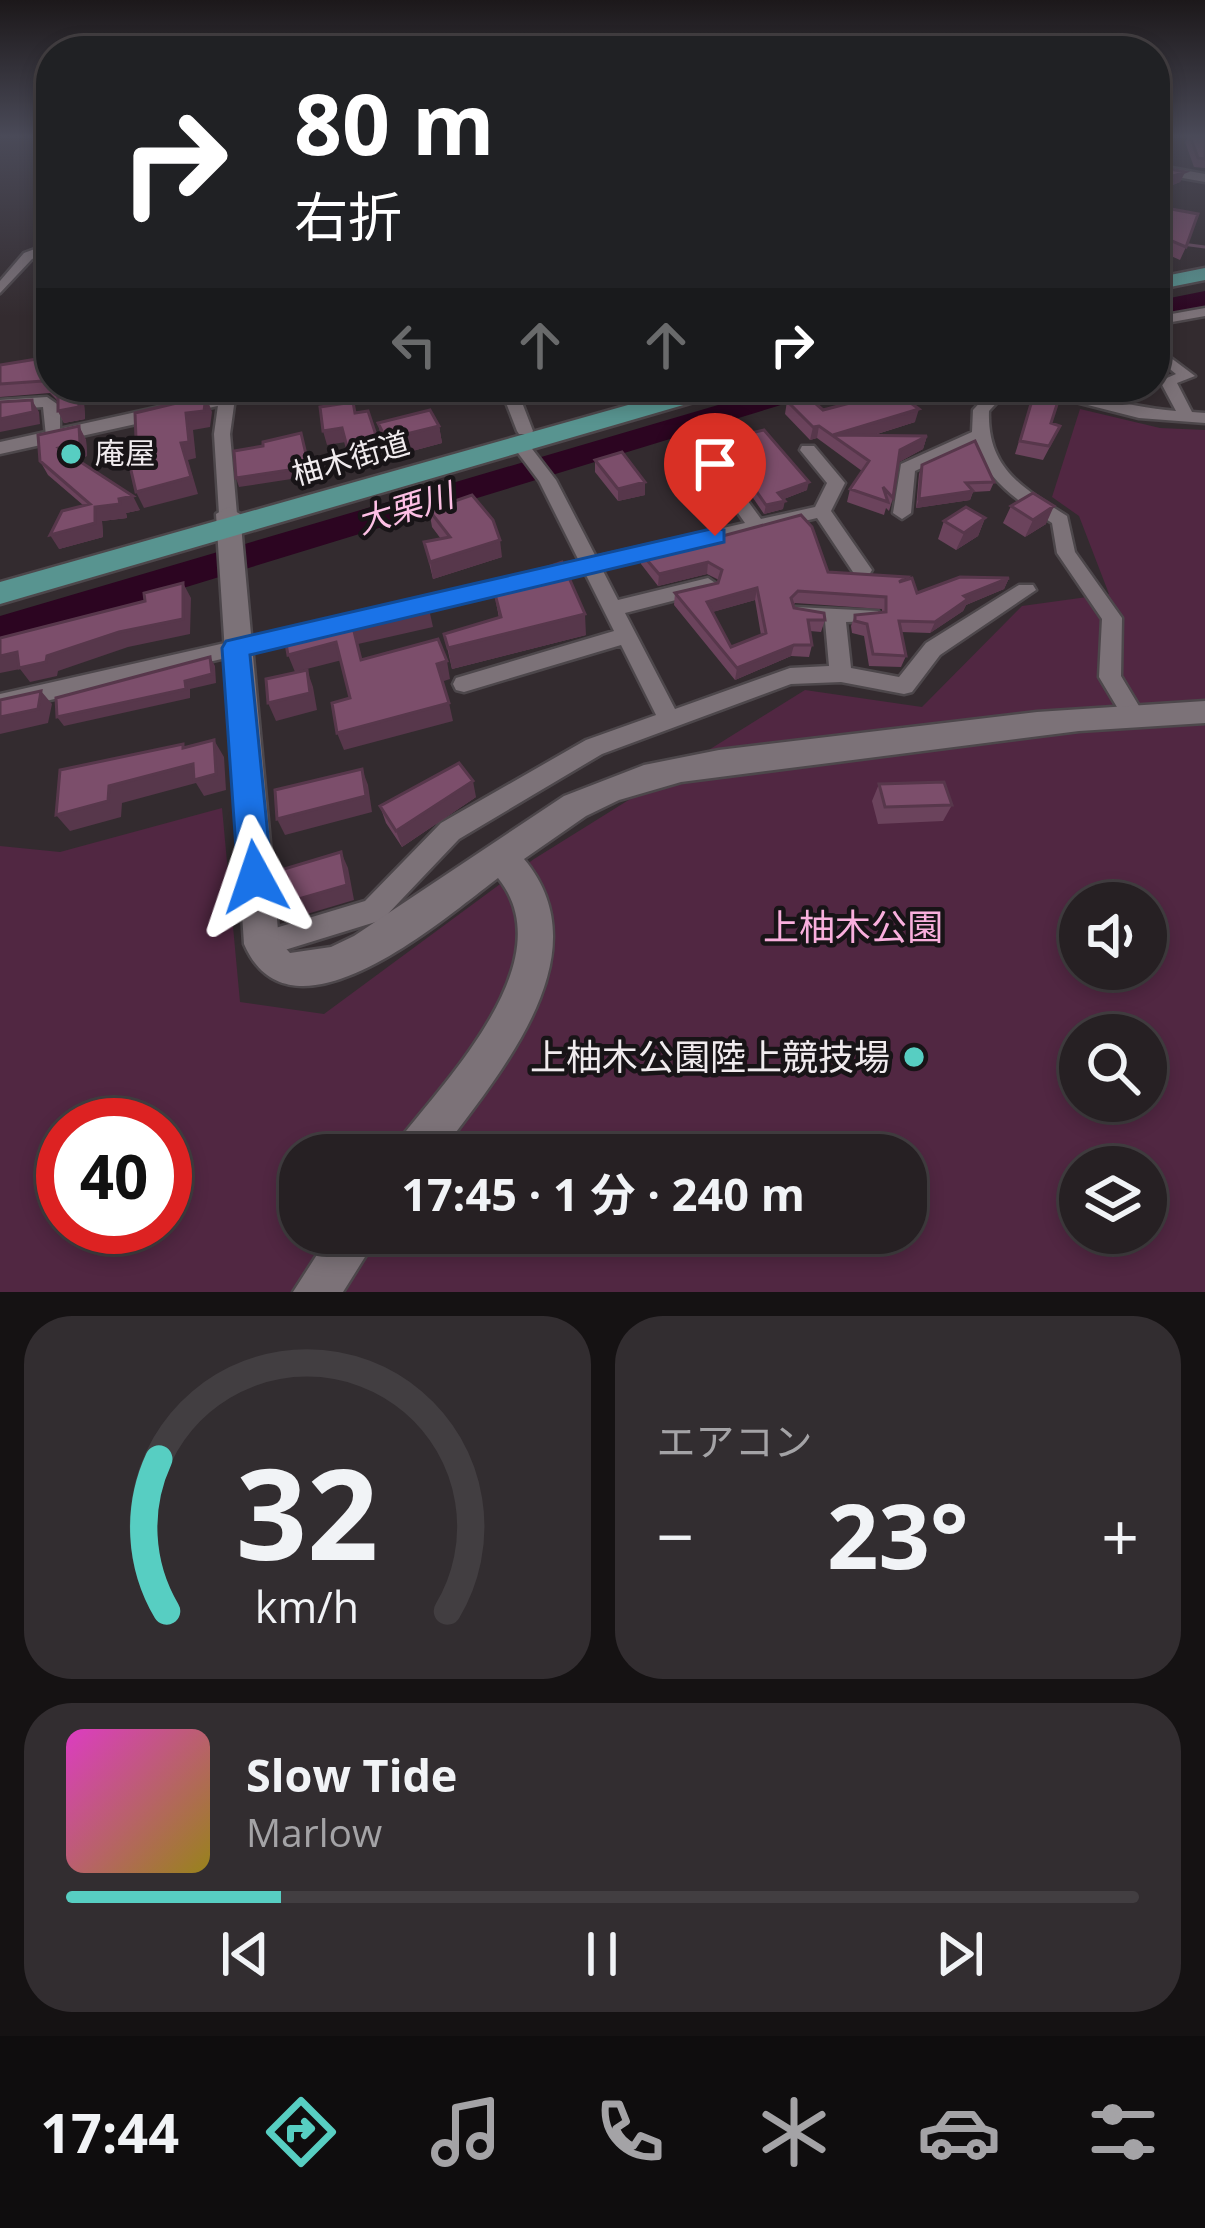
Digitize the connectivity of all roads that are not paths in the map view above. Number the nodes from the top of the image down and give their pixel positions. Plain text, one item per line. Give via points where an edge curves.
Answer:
1 (36, 253) edge
2 (1205, 265) edge
3 (1170, 274) edge
4 (1205, 274) edge
5 (1170, 276) edge
6 (0, 289) edge
7 (1205, 312) edge
8 (1170, 318) edge
9 (1170, 362) edge
10 (1170, 380) edge
11 (1170, 384) edge
12 (209, 402) edge
13 (226, 402) edge
14 (512, 402) edge
15 (638, 402) edge
16 (668, 402) edge
17 (989, 402) edge
18 (1111, 402) edge
19 (0, 405) edge
20 (1196, 417) edge
21 (981, 434) junction
22 (54, 436) junction
23 (525, 444) junction
24 (0, 448) edge
25 (808, 450) dead end
26 (703, 452) dead end
27 (823, 511) junction
28 (902, 513) dead end
29 (756, 526) junction
30 (228, 540) junction
31 (592, 565) junction
32 (862, 569) edge
33 (0, 578) edge
34 (708, 585) edge
35 (1026, 590) dead end
36 (0, 593) edge
37 (614, 608) junction
38 (802, 612) edge
39 (387, 613) edge
40 (835, 614) junction
41 (871, 616) edge
42 (364, 618) edge
43 (628, 635) junction
44 (236, 648) junction
45 (841, 674) junction
46 (464, 684) dead end
47 (0, 703) edge
48 (1205, 712) edge
49 (1134, 716) junction
50 (670, 722) junction
51 (500, 855) junction
52 (262, 944) junction
53 (429, 1134) edge
54 (343, 1254) edge
55 (316, 1292) edge

1 - 6 street
2 - 3 main road
4 - 5 main road
7 - 8 street
9 - 10 street via 1187,376
11 - 20 street
12 - 22 street
13 - 30 street
14 - 23 street
15 - 23 main road, 柚木街道
16 - 23 main road, 柚木街道
17 - 21 street
18 - 20 street
19 - 22 street via 47,402
21 - 28 street via 907,468
21 - 49 street via 1004,484 1061,520 1066,553 1112,618 1110,677
22 - 24 street
23 - 30 main road, 柚木街道
23 - 31 street
25 - 27 street via 836,483
26 - 29 street
27 - 29 street
27 - 32 street
29 - 31 street
30 - 33 main road, 柚木街道
30 - 36 main road, 柚木街道
30 - 44 street
31 - 37 street
31 - 39 street
34 - 37 street
35 - 45 street via 933,649 904,686
37 - 43 street
38 - 40 street
40 - 41 street
40 - 45 street
42 - 44 street
43 - 46 street
43 - 50 street
44 - 47 street
44 - 52 street
45 - 50 street via 790,676
48 - 49 street
49 - 51 street via 663,773 592,797
50 - 52 street via 594,747 479,812 373,910
51 - 52 street via 369,947 333,963 290,970
51 - 53 street via 534,910 531,973 511,1017
54 - 55 street

